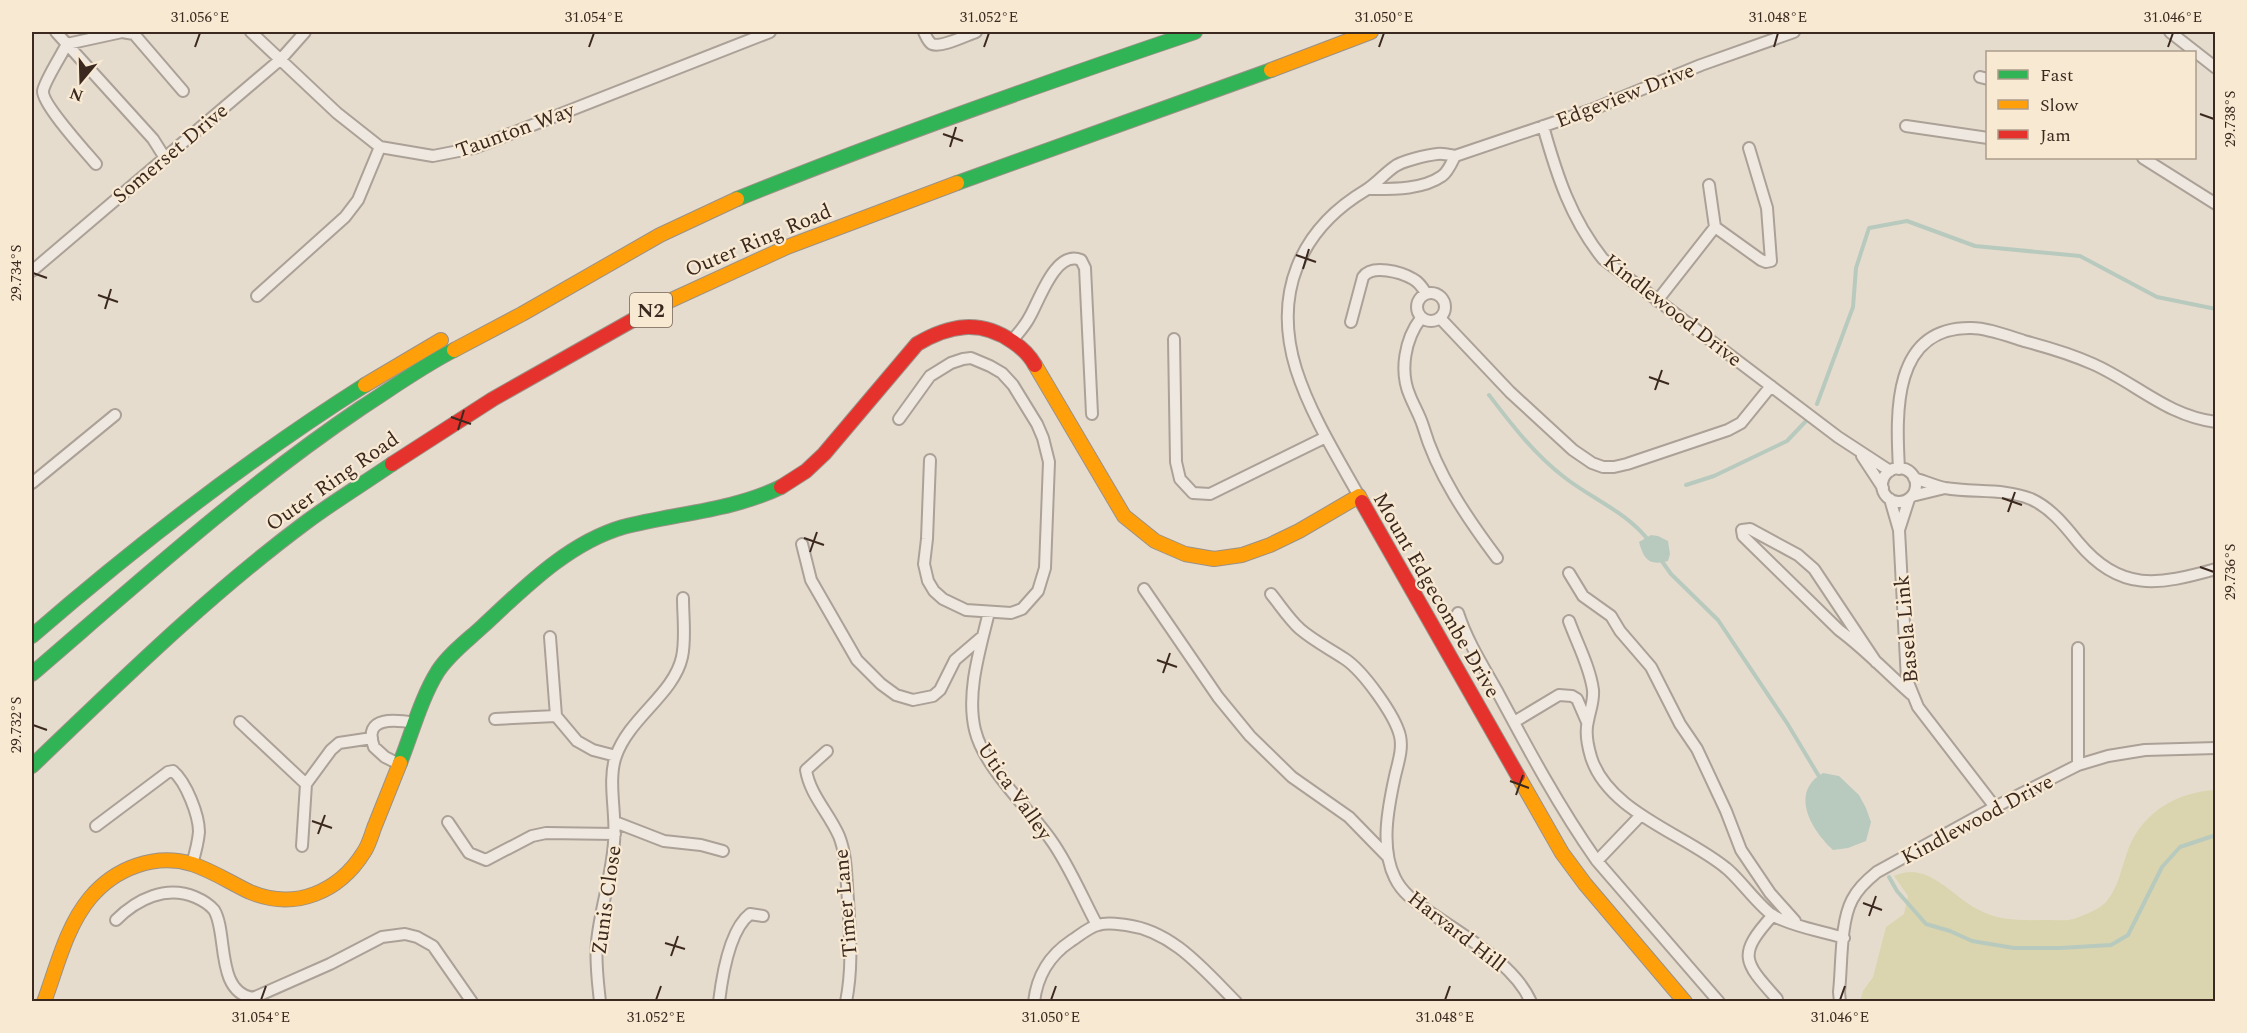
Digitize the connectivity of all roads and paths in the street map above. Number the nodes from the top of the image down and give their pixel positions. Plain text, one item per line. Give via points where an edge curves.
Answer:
1 (56, 32) edge
2 (251, 32) edge
3 (305, 32) edge
4 (770, 32) edge
5 (924, 32) edge
6 (976, 32) edge
7 (1195, 32) edge
8 (1371, 32) edge
9 (1794, 32) edge
10 (2169, 32) edge
11 (67, 44) junction
12 (2194, 51) edge
13 (2196, 53) edge
14 (281, 59) junction
15 (2216, 68) edge
16 (183, 90) dead end
17 (1543, 126) junction
18 (1906, 126) dead end
19 (1986, 138) edge
20 (380, 147) junction
21 (1749, 148) dead end
22 (1455, 156) junction
23 (165, 158) junction
24 (2145, 159) edge
25 (96, 164) dead end
26 (1709, 185) dead end
27 (1368, 189) junction
28 (2216, 204) edge
29 (1715, 227) junction
30 (32, 271) edge
31 (1426, 293) junction
32 (257, 296) dead end
33 (1657, 301) junction
34 (522, 314) junction
35 (1421, 318) junction
36 (1440, 318) junction
37 (1352, 322) dead end
38 (1174, 339) dead end
39 (1012, 341) junction
40 (1771, 386) junction
41 (1092, 414) dead end
42 (115, 415) dead end
43 (899, 419) dead end
44 (2216, 422) edge
45 (1326, 437) junction
46 (1859, 451) junction
47 (930, 460) dead end
48 (1894, 470) junction
49 (1914, 478) junction
50 (32, 483) edge
51 (1883, 488) junction
52 (1946, 488) junction
53 (1359, 496) junction
54 (1910, 498) junction
55 (1890, 500) junction
56 (1899, 530) junction
57 (802, 544) dead end
58 (1497, 558) dead end
59 (2216, 569) edge
60 (1569, 573) dead end
61 (1144, 589) dead end
62 (1271, 594) dead end
63 (683, 598) dead end
64 (989, 612) junction
65 (1458, 613) dead end
66 (1569, 621) dead end
67 (32, 636) edge
68 (983, 636) junction
69 (550, 637) dead end
70 (2078, 648) dead end
71 (1876, 662) junction
72 (32, 674) edge
73 (1911, 694) junction
74 (556, 716) junction
75 (495, 719) dead end
76 (240, 722) dead end
77 (1514, 722) junction
78 (415, 723) junction
79 (1587, 723) junction
80 (372, 738) junction
81 (2216, 748) edge
82 (827, 751) dead end
83 (616, 756) junction
84 (399, 764) junction
85 (2078, 765) junction
86 (32, 766) edge
87 (306, 784) junction
88 (1995, 807) junction
89 (1641, 815) junction
90 (448, 822) dead end
91 (615, 822) junction
92 (96, 826) dead end
93 (615, 834) junction
94 (302, 846) dead end
95 (723, 852) dead end
96 (1388, 857) junction
97 (1597, 861) junction
98 (192, 864) junction
99 (1773, 915) junction
100 (764, 916) dead end
101 (116, 920) dead end
102 (1797, 924) junction
103 (1097, 925) junction
104 (1844, 938) junction
105 (1777, 999) dead end
106 (471, 1001) edge
107 (44, 1002) edge
108 (600, 1002) edge
109 (719, 1002) edge
110 (846, 1002) edge
111 (1034, 1002) edge
112 (1236, 1002) edge
113 (1531, 1002) edge
114 (1685, 1002) edge
115 (1719, 1002) edge
116 (1840, 1002) edge

1 - 11 street
2 - 14 street, Taunton Way
3 - 14 street, Somerset Drive
4 - 20 street, Taunton Way via 474,148 433,156
5 - 6 street via 934,44
7 - 34 main road, Outer Ring Road via 919,128 708,211
8 - 86 main road, Outer Ring Road / N2 via 787,247 654,308 428,439 305,523 147,655
9 - 17 street, Edgeview Drive
10 - 12 street
11 - 16 street via 128,32 139,39
11 - 23 street via 153,139
11 - 25 street via 43,94
13 - 15 street
14 - 20 street, Taunton Way via 337,113
14 - 23 street, Somerset Drive
17 - 22 street, Edgeview Drive
17 - 33 street, Kindlewood Drive via 1568,203 1586,237 1603,259
18 - 19 street
20 - 32 street via 358,200 345,217
21 - 29 street via 1767,208 1771,261 1761,260
22 - 27 street, Edgeview Drive via 1438,154 1396,165
22 - 27 street via 1444,175 1425,183 1402,190
23 - 30 street, Somerset Drive
24 - 28 street
26 - 29 street
27 - 45 street, Edgeview Drive via 1338,209 1311,238 1296,267 1289,298 1293,356
29 - 33 street
31 - 35 street via 1417,304
31 - 36 street via 1436,293 1443,300 1445,309
31 - 37 street via 1410,277 1373,270 1363,277
33 - 40 street, Kindlewood Drive
34 - 67 main road via 445,338 343,398 210,491 118,562
34 - 72 main road, Outer Ring Road via 430,362 300,450 187,540
35 - 36 street
35 - 58 street via 1405,356 1409,394 1433,458
36 - 40 street via 1543,424 1573,450 1602,467 1627,464 1728,430 1753,410
38 - 45 street via 1176,462 1180,480 1193,493 1210,494
39 - 41 street via 1054,271 1071,258 1081,260 1085,268
39 - 53 main road, Mount Edgecombe Drive via 1031,358 1124,516 1163,547 1200,558 1232,558 1269,546
39 - 78 main road, Mount Edgecombe Drive via 990,328 968,325 934,333 917,345 828,450 784,486 747,503 620,529 565,556 447,658
40 - 46 street, Kindlewood Drive
42 - 50 street
43 - 64 street via 930,376 951,363 971,358 1002,373 1038,424 1049,462 1043,578 1038,591 1022,609
44 - 48 street via 2176,412 2094,364 2060,351 1973,328 1954,329 1939,333 1921,347 1908,365 1896,420
45 - 53 street, Edgeview Drive
46 - 48 street, Kindlewood Drive
46 - 51 street, Kindlewood Drive
47 - 64 street via 924,564 928,580 943,599 966,610
48 - 49 street via 1908,471
48 - 51 street via 1884,478
49 - 52 street
49 - 54 street via 1916,488
51 - 55 street
52 - 54 street
52 - 59 street via 2007,492 2032,500 2053,513 2090,556 2130,579 2174,581
53 - 114 main road, Mount Edgecombe Drive via 1562,853
54 - 55 street
54 - 56 street, Basela Link
55 - 56 street, Basela Link
56 - 73 street, Basela Link
57 - 68 street via 812,580 856,660 896,695 918,700 933,696 955,660
60 - 102 street via 1583,596 1611,616 1651,667 1697,749 1746,858
61 - 96 street via 1218,697 1250,736 1292,777 1349,817
62 - 96 street via 1299,628 1348,660 1373,687 1400,734 1401,748 1390,797
63 - 83 street, Zunis Close via 680,665 635,722
64 - 68 street, Utica Valley
65 - 77 street
66 - 79 street via 1593,689
68 - 103 street, Utica Valley via 972,711 979,744 1052,842
69 - 74 street
70 - 85 street
71 - 71 street via 1814,569 1798,555 1750,529 1742,530 1743,536
71 - 73 street
73 - 88 street, Basela Link
74 - 75 street
74 - 83 street via 577,741
76 - 87 street
77 - 79 street via 1559,695 1566,695 1576,699
77 - 97 street
78 - 80 street via 384,720 375,727
78 - 84 main road, Mount Edgecombe Drive
79 - 89 street via 1592,758 1603,779
80 - 84 street via 377,750
80 - 87 street via 339,743
81 - 85 street, Kindlewood Drive via 2145,750
82 - 110 street, Timer Lane via 806,770 808,784 838,834 846,862 852,945
83 - 91 street, Zunis Close
84 - 98 main road, Mount Edgecombe Drive via 365,851 354,867 328,890 296,900 278,900 251,892
85 - 88 street, Kindlewood Drive
87 - 94 street
88 - 104 street, Kindlewood Drive via 1876,872 1851,901
89 - 97 street
89 - 99 street via 1714,858
90 - 93 street, Zunis Close via 469,853 486,860 532,836
91 - 93 street, Zunis Close
91 - 95 street via 663,841
92 - 98 street via 173,771 187,791 198,824
93 - 108 street, Zunis Close via 597,942
96 - 113 street, Harvard Hill via 1395,879 1406,894 1516,977
97 - 115 street
98 - 107 main road, Mount Edgecombe Drive via 154,860 132,865 101,884 78,915
99 - 102 street
99 - 105 street via 1755,934 1748,955 1751,966
100 - 109 street via 750,914 744,919 731,947
101 - 106 street via 141,900 155,895 184,892 200,899 217,918 225,967 233,983 244,996 253,998 382,937 405,934 432,946
102 - 104 street
103 - 111 street via 1049,961
103 - 112 street via 1143,927 1157,933 1179,947
104 - 116 street, Kindlewood Drive

